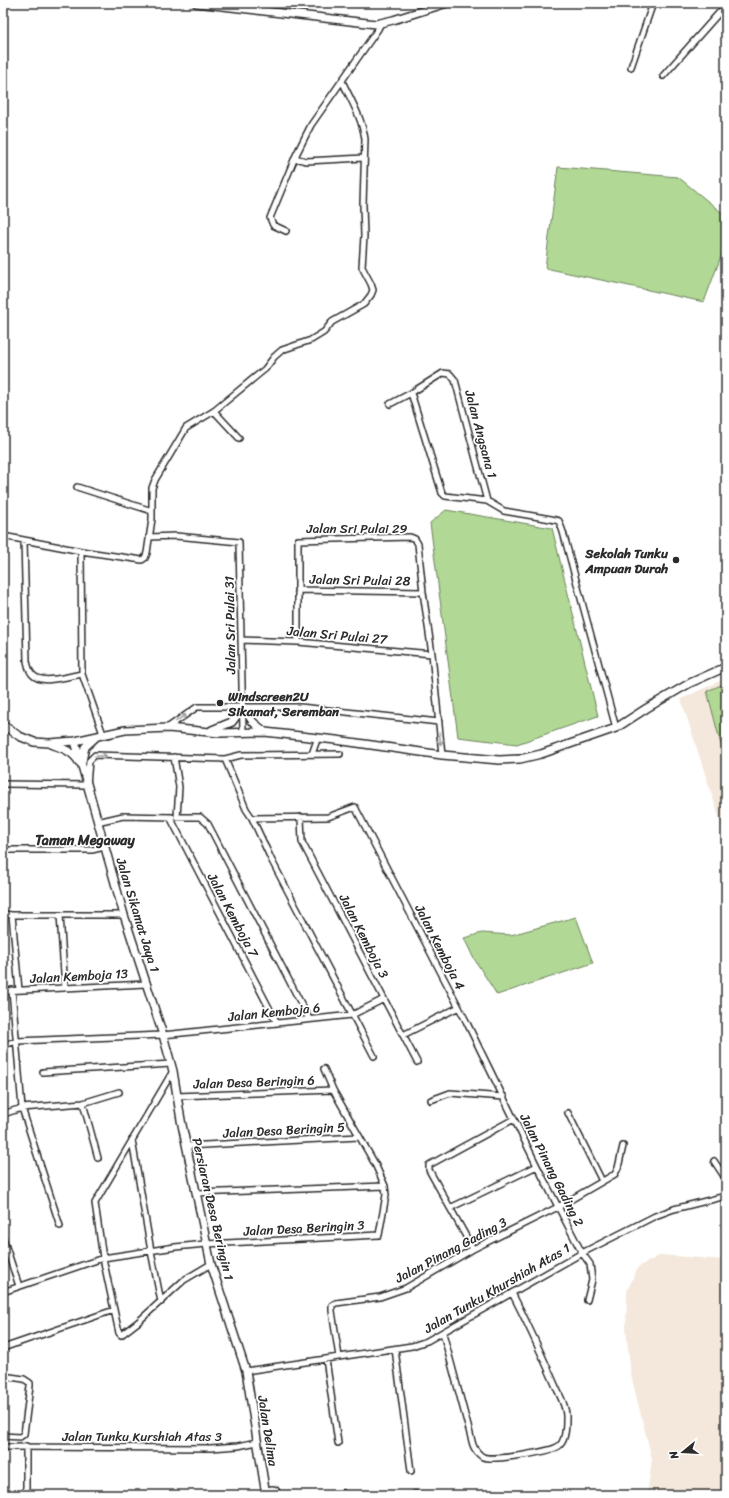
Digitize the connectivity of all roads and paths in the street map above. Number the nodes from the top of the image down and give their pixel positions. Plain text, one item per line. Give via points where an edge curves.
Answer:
1 (196, 3) edge
2 (448, 3) edge
3 (653, 3) edge
4 (726, 5) edge
5 (381, 23) junction
6 (631, 67) dead end
7 (663, 76) dead end
8 (342, 81) junction
9 (295, 158) junction
10 (364, 158) junction
11 (286, 231) dead end
12 (411, 393) junction
13 (390, 404) dead end
14 (214, 411) junction
15 (239, 438) dead end
16 (77, 487) dead end
17 (487, 501) junction
18 (152, 510) junction
19 (3, 536) edge
20 (149, 537) junction
21 (24, 540) junction
22 (80, 551) junction
23 (297, 590) junction
24 (423, 592) junction
25 (241, 640) junction
26 (298, 642) junction
27 (432, 654) junction
28 (726, 667) edge
29 (82, 674) junction
30 (243, 707) junction
31 (439, 722) junction
32 (3, 725) edge
33 (166, 728) junction
34 (616, 728) junction
35 (208, 732) junction
36 (243, 732) junction
37 (265, 732) junction
38 (101, 734) junction
39 (318, 737) junction
40 (74, 741) junction
41 (49, 743) junction
42 (312, 754) junction
43 (340, 754) dead end
44 (442, 756) junction
45 (174, 757) junction
46 (225, 759) junction
47 (82, 769) junction
48 (3, 784) edge
49 (87, 785) junction
50 (170, 817) junction
51 (177, 817) junction
52 (301, 817) junction
53 (252, 818) junction
54 (97, 822) junction
55 (104, 848) junction
56 (3, 850) edge
57 (3, 914) edge
58 (12, 915) junction
59 (60, 915) junction
60 (124, 915) junction
61 (146, 984) junction
62 (65, 988) junction
63 (12, 990) junction
64 (19, 990) junction
65 (3, 991) edge
66 (384, 999) junction
67 (460, 1008) junction
68 (352, 1014) junction
69 (309, 1019) junction
70 (277, 1023) junction
71 (163, 1035) junction
72 (403, 1035) junction
73 (17, 1041) junction
74 (3, 1045) edge
75 (374, 1056) dead end
76 (416, 1062) dead end
77 (172, 1067) junction
78 (324, 1069) dead end
79 (43, 1072) dead end
80 (333, 1090) junction
81 (119, 1092) dead end
82 (177, 1096) junction
83 (504, 1097) junction
84 (431, 1100) dead end
85 (83, 1103) junction
86 (22, 1108) junction
87 (568, 1113) dead end
88 (3, 1114) edge
89 (514, 1119) junction
90 (359, 1137) junction
91 (132, 1140) junction
92 (186, 1146) junction
93 (623, 1146) dead end
94 (98, 1158) dead end
95 (714, 1161) dead end
96 (537, 1166) junction
97 (726, 1179) edge
98 (602, 1181) junction
99 (385, 1186) junction
100 (196, 1193) junction
101 (726, 1196) edge
102 (558, 1207) junction
103 (450, 1208) junction
104 (60, 1226) dead end
105 (3, 1238) edge
106 (206, 1244) junction
107 (473, 1250) junction
108 (151, 1251) junction
109 (582, 1253) junction
110 (103, 1258) junction
111 (210, 1264) junction
112 (19, 1286) junction
113 (3, 1292) edge
114 (512, 1292) junction
115 (587, 1300) dead end
116 (161, 1302) junction
117 (114, 1310) junction
118 (443, 1333) junction
119 (3, 1348) edge
120 (395, 1349) junction
121 (339, 1357) junction
122 (326, 1359) junction
123 (246, 1371) junction
124 (3, 1376) edge
125 (3, 1436) edge
126 (257, 1442) junction
127 (338, 1443) dead end
128 (26, 1446) junction
129 (3, 1447) edge
130 (411, 1471) dead end
131 (266, 1493) edge
132 (26, 1495) edge
133 (279, 1495) edge

1 - 5 main road
2 - 5 main road
3 - 6 street
4 - 7 street
5 - 8 street
8 - 9 street via 311,125
8 - 10 street via 362,121 365,139
9 - 10 street via 306,161
9 - 11 street via 270,218 273,225
10 - 14 street via 362,267 373,290 371,295 364,304 332,322 324,332 311,340 282,350 265,369
12 - 13 street
12 - 17 street via 442,493 445,496
12 - 17 street, Jalan Angsana 1 via 443,373 450,374 455,380
14 - 15 street
14 - 18 street via 186,428 180,436 155,480 152,488
16 - 18 street
17 - 34 street via 504,511 559,521
18 - 20 street
19 - 21 street
20 - 22 street via 145,558 142,560
20 - 25 street, Jalan Sri Pulai 31 via 176,536 239,542
21 - 22 street
21 - 29 street via 28,669 39,679 48,680
22 - 29 street
23 - 24 street, Jalan Sri Pulai 28
23 - 24 street, Jalan Sri Pulai 29 via 298,540 410,537 418,544
23 - 26 street
24 - 27 street
25 - 26 street, Jalan Sri Pulai 27
25 - 30 street, Jalan Sri Pulai 31
26 - 27 street, Jalan Sri Pulai 27
27 - 31 street
28 - 34 main road via 690,683
29 - 38 street
30 - 31 street via 300,707
33 -> 30 street via 197,707
30 - 35 main road via 232,722
30 - 36 street, Jalan Sri Pulai 31
30 - 37 main road via 253,722
31 -> 44 street
32 - 41 main road via 34,742
33 - 35 main road
33 - 38 main road
34 - 44 main road via 520,760
35 - 36 main road
36 - 37 main road
37 - 39 main road
38 - 40 main road
38 - 47 main road via 85,746
39 - 42 street
39 - 44 main road
40 - 41 main road
40 - 47 main road, Jalan Sikamat Jaya 1
41 - 47 main road via 72,753
42 - 43 street
42 - 46 street via 241,755
45 - 46 street
49 -> 45 street via 89,761 95,756
45 - 51 street via 179,787
46 - 53 street
47 - 49 main road, Jalan Sikamat Jaya 1
48 - 49 street
49 - 54 main road, Jalan Sikamat Jaya 1
50 - 51 street
50 - 54 street via 123,816
50 - 70 street, Jalan Kemboja 7
51 - 69 street via 200,817 208,824
52 - 53 street
52 - 66 street, Jalan Kemboja 3 via 302,842
52 - 67 street, Jalan Kemboja 4 via 328,817 355,807
53 - 68 street
54 - 55 main road, Jalan Sikamat Jaya 1
55 - 56 street
55 - 60 main road, Jalan Sikamat Jaya 1
57 - 58 street
58 - 59 street
58 - 64 street
59 - 60 street
59 - 62 street
60 - 61 main road, Jalan Sikamat Jaya 1
61 - 62 street, Jalan Kemboja 13
61 - 71 main road, Jalan Sikamat Jaya 1
62 - 64 street, Jalan Kemboja 13
63 - 64 street, Jalan Kemboja 13
63 - 65 street, Jalan Kemboja 13
63 - 73 street
66 - 68 street, Jalan Kemboja 6
66 - 72 street, Jalan Kemboja 3
67 - 72 street
67 - 83 street, Jalan Kemboja 4
68 - 69 street, Jalan Kemboja 6
68 - 75 street
69 - 70 street, Jalan Kemboja 6
70 - 71 street, Jalan Kemboja 6
71 - 73 street, Jalan Kemboja 6
71 - 77 main road, Jalan Sikamat Jaya 1
72 - 76 street, Jalan Kemboja 3
73 - 74 street, Jalan Kemboja 6
73 - 86 street
77 - 79 street
77 - 82 main road, Jalan Sikamat Jaya 1
77 - 91 street
78 - 80 street
80 - 82 street, Jalan Desa Beringin 6
80 - 90 street
81 - 85 street
82 - 92 main road, Persiaran Desa Beringin 1
83 - 84 street via 450,1093
83 - 89 street, Jalan Pinang Gading 2
85 - 86 street
85 - 94 street
86 - 88 street
86 - 104 street
87 - 98 street
89 - 96 street, Jalan Pinang Gading 2
89 - 103 street via 428,1167
90 - 92 street, Jalan Desa Beringin 5
90 - 99 street
91 - 108 street
91 - 110 street via 95,1203
92 - 100 main road, Persiaran Desa Beringin 1
93 - 98 street, Jalan Pinang Gading 3 via 615,1174
95 - 97 street
96 - 102 street, Jalan Pinang Gading 2
96 - 103 street
98 - 102 street, Jalan Pinang Gading 3
99 - 100 street
99 - 106 street, Jalan Desa Beringin 3 via 380,1235
100 - 106 main road, Persiaran Desa Beringin 1
101 - 109 street, Jalan Tunku Khurshiah Atas 1 via 655,1216
102 - 107 street, Jalan Pinang Gading 3
102 - 109 street, Jalan Pinang Gading 2
103 - 107 street
105 - 112 street
106 - 108 street, Jalan Desa Beringin 3
106 - 111 main road, Persiaran Desa Beringin 1
107 - 121 street, Jalan Pinang Gading 3 via 406,1288 380,1297 332,1305
108 - 110 street, Jalan Desa Beringin 3
108 - 116 street
109 - 114 street, Jalan Tunku Khurshiah Atas 1
109 - 115 street, Jalan Pinang Gading 2 via 590,1264 592,1280
110 - 112 street, Jalan Desa Beringin 3
110 - 117 street
111 - 116 street via 184,1280
111 - 123 main road, Persiaran Desa Beringin 1
112 - 113 street, Jalan Desa Beringin 3
114 - 118 street, Jalan Tunku Khurshiah Atas 1
114 - 118 street via 538,1343 567,1417 564,1439 560,1445 553,1449 522,1455 490,1458 477,1452
116 - 117 street via 121,1335
117 - 119 street
118 - 120 street, Jalan Tunku Khurshiah Atas 1 via 412,1346
120 - 121 street, Jalan Tunku Khurshiah Atas 1
120 - 130 street
121 - 122 street, Jalan Tunku Khurshiah Atas 1
122 - 123 street, Jalan Tunku Khurshiah Atas 1
122 - 127 street
123 - 126 main road, Jalan Delima
124 - 125 street via 28,1380 30,1386 24,1434 20,1437
126 - 128 street, Jalan Tunku Kurshiah Atas 3 via 211,1448
126 - 131 main road, Jalan Delima
128 - 129 street, Jalan Tunku Kurshiah Atas 3
128 - 132 street
131 - 133 street via 272,1489

